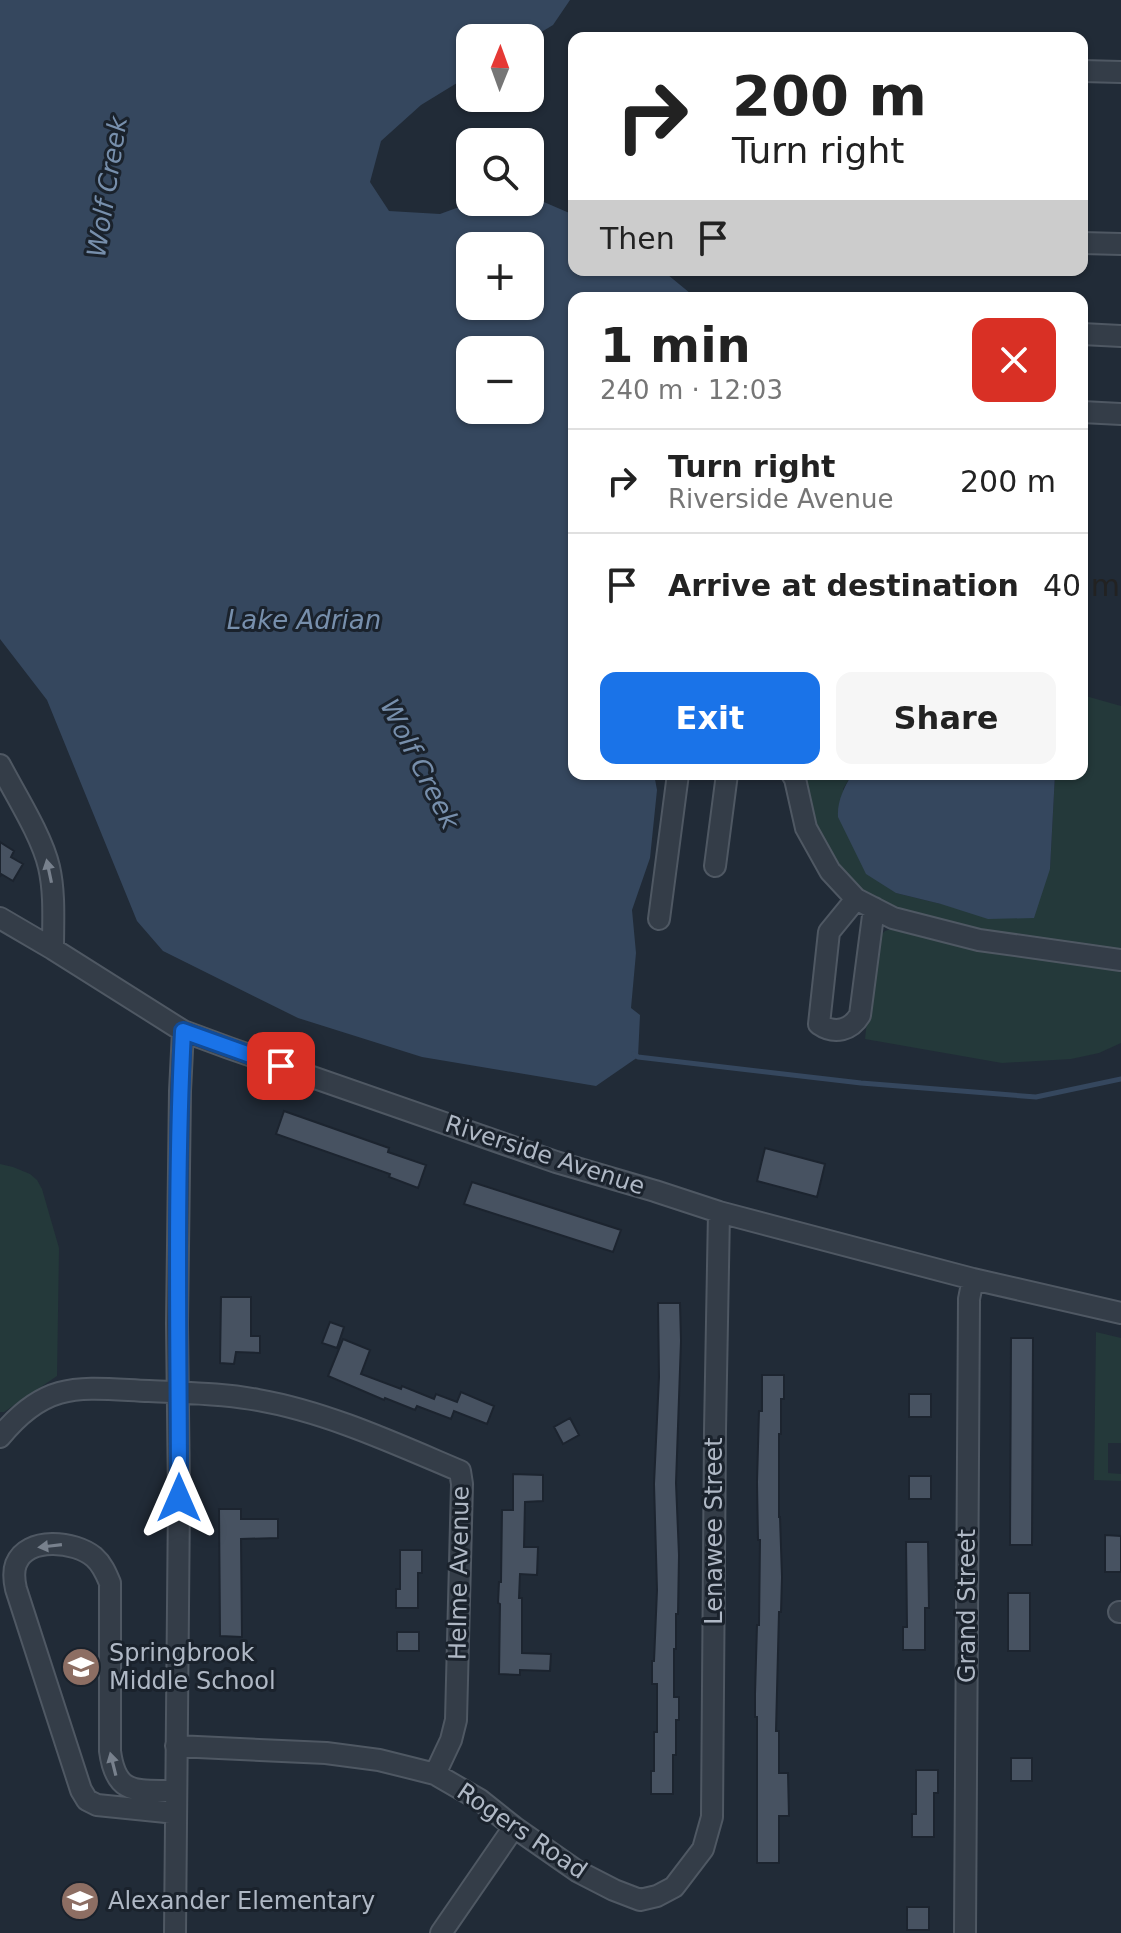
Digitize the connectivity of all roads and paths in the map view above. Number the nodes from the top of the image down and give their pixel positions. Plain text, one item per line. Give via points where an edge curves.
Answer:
1 (1088, 71) edge
2 (1121, 72) edge
3 (1088, 243) edge
4 (1121, 244) edge
5 (1088, 334) edge
6 (1121, 336) edge
7 (1088, 412) edge
8 (1121, 414) edge
9 (0, 765) edge
10 (677, 780) edge
11 (726, 780) edge
12 (795, 780) edge
13 (715, 866) dead end
14 (865, 904) junction
15 (0, 918) edge
16 (659, 919) dead end
17 (53, 949) junction
18 (1121, 960) edge
19 (183, 1031) junction
20 (719, 1212) junction
21 (973, 1279) junction
22 (1121, 1313) edge
23 (179, 1392) junction
24 (0, 1437) edge
25 (176, 1746) junction
26 (435, 1774) junction
27 (176, 1791) junction
28 (176, 1813) junction
29 (514, 1827) junction
30 (703, 1849) joint
31 (175, 1933) edge
32 (441, 1933) edge
33 (965, 1933) edge

1 - 2 street
3 - 4 street
5 - 6 street
7 - 8 street
17 -> 9 street via 49,865
10 - 16 street
11 - 13 street
12 - 14 street via 806,828 830,871
14 - 14 street via 860,1015 846,1030 825,1028 819,1024 829,932
14 - 18 street via 893,918 979,940
15 - 17 street, Riverside Avenue
17 - 19 street, Riverside Avenue
19 - 20 street, Riverside Avenue via 556,1162
19 - 23 street
20 - 21 street, Riverside Avenue
20 - 30 street, Lenawee Street via 712,1817
21 - 22 street, Riverside Avenue
21 - 33 street, Grand Street
23 - 24 street via 61,1392 34,1403
23 - 25 street
23 - 26 street, Helme Avenue via 260,1400 322,1417 460,1471 456,1720
25 - 26 street, Rogers Road via 326,1753
25 - 27 street
26 - 29 street, Rogers Road
27 - 28 street
27 -> 28 street via 129,1788 112,1769 110,1583 104,1568 80,1548 66,1544 52,1543 23,1554 13,1575 16,1589 81,1790 97,1805
28 - 31 street
29 - 30 street, Rogers Road via 577,1871 640,1900 674,1887
29 - 32 street

